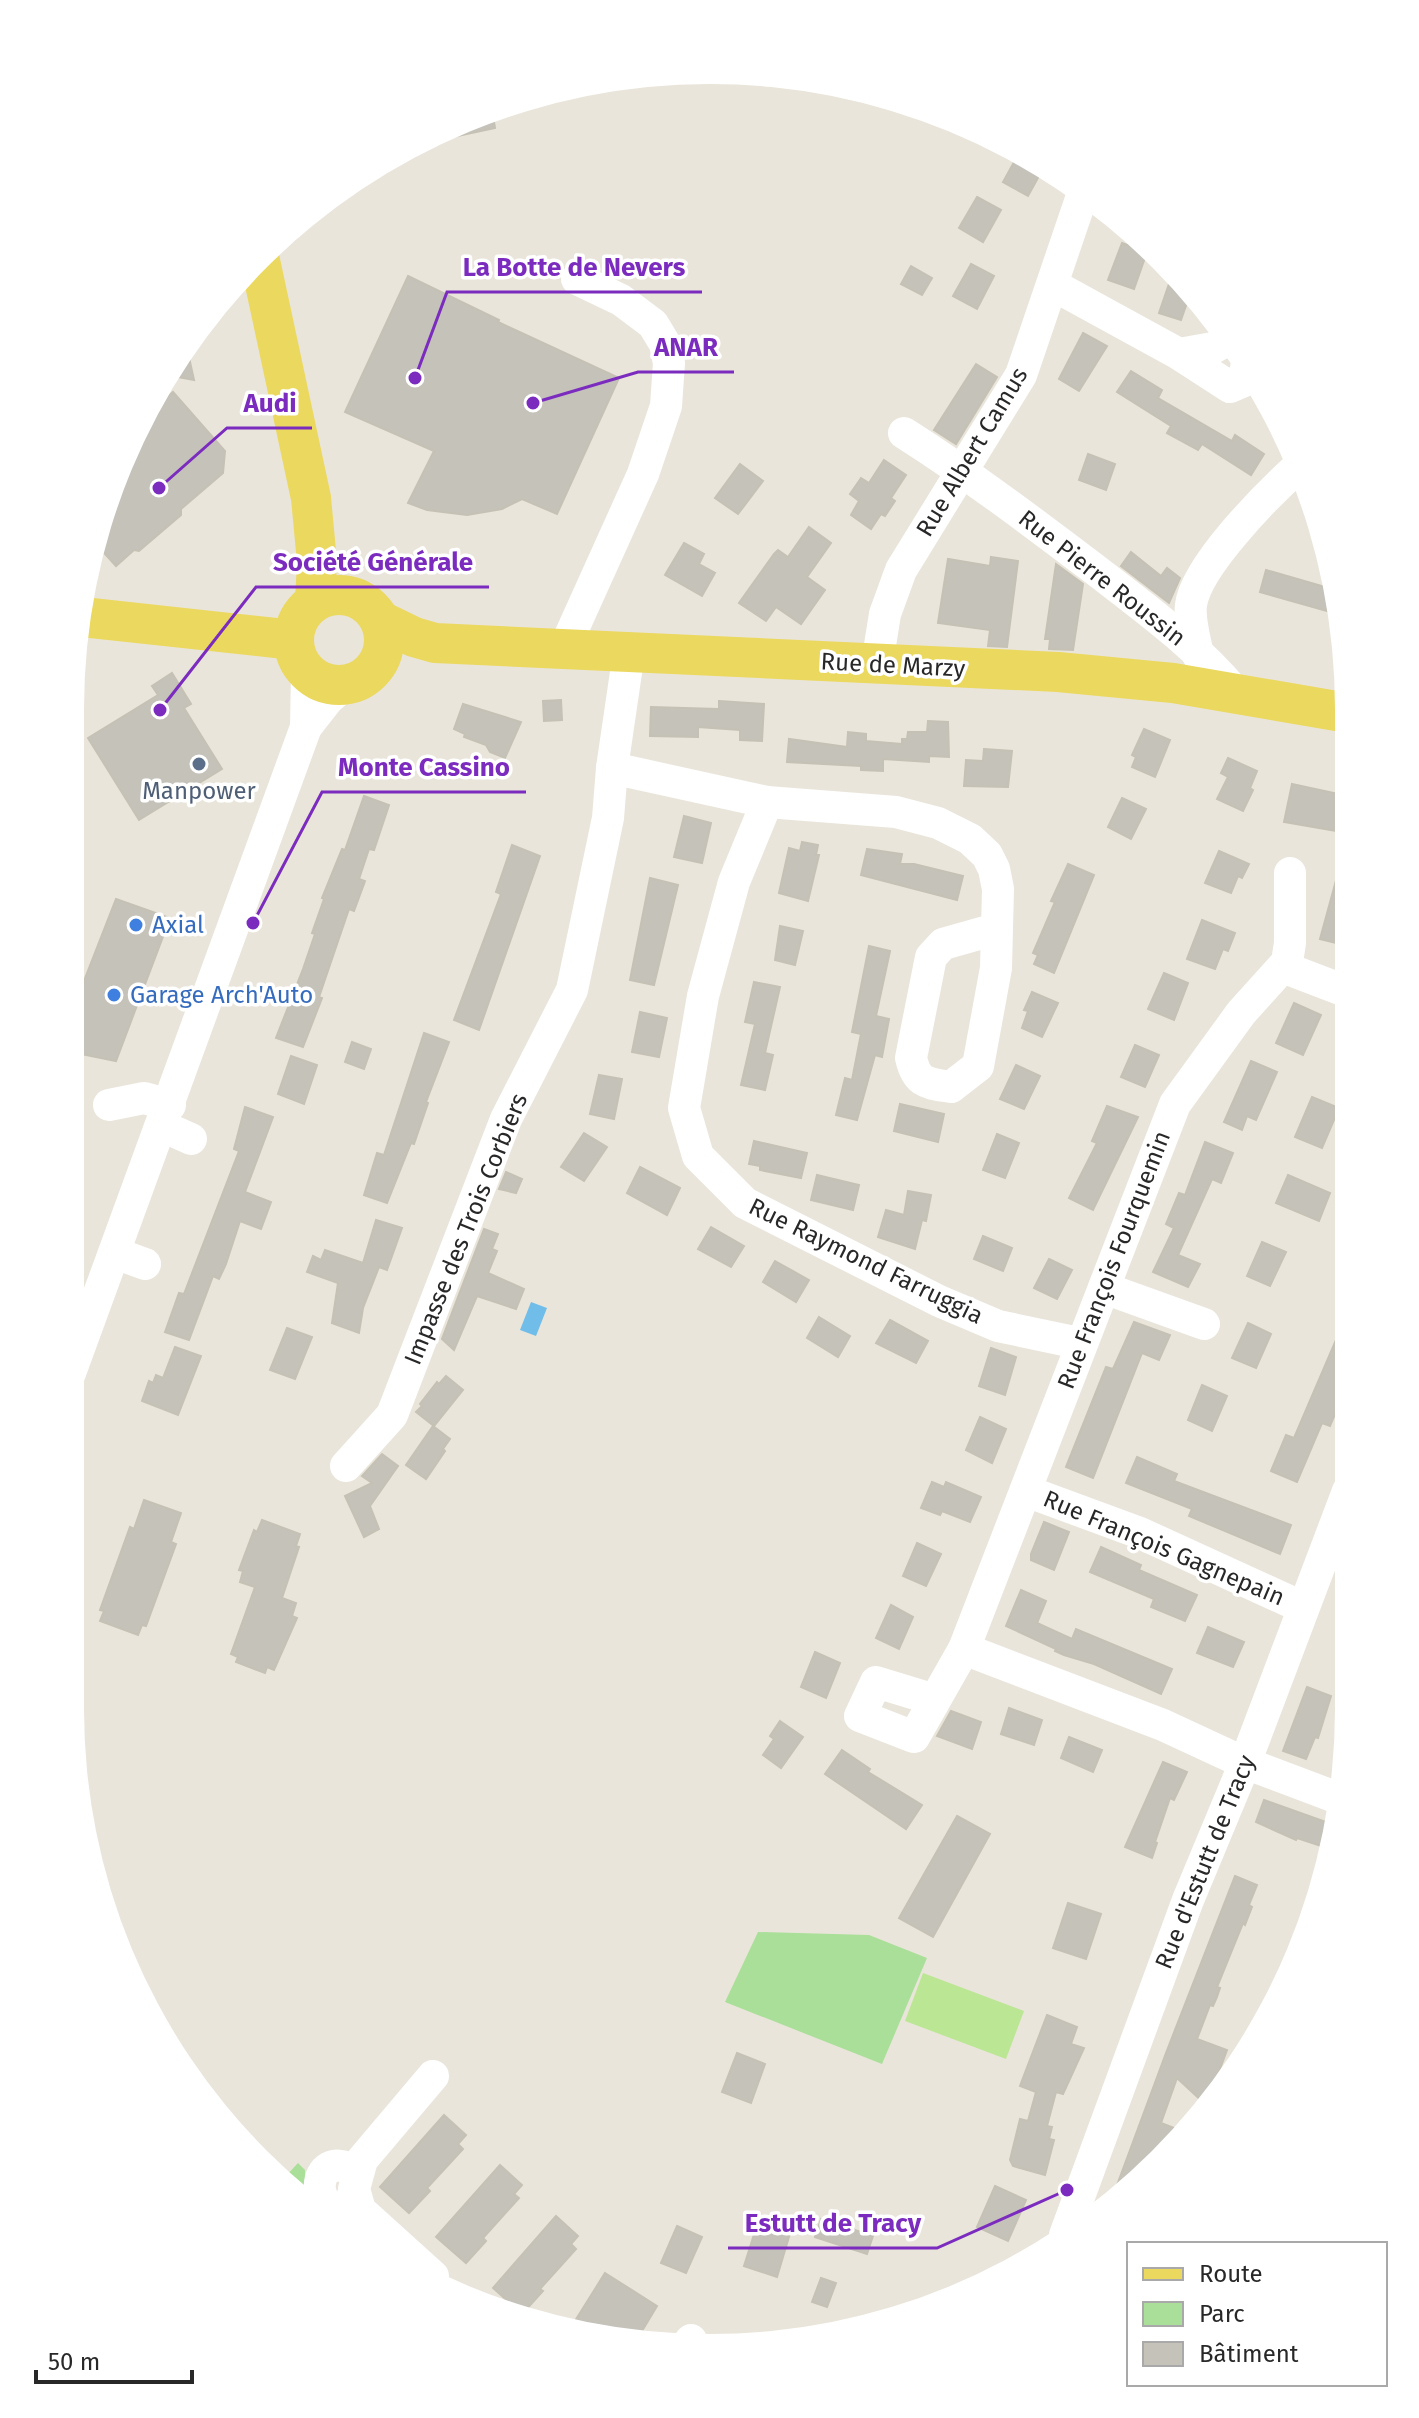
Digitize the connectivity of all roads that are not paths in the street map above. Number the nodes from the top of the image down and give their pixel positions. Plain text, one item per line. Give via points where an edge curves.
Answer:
1 (1079, 205) edge
2 (262, 272) edge
3 (577, 279) dead end
4 (1053, 285) junction
5 (1218, 345) edge
6 (1179, 354) junction
7 (1242, 382) edge
8 (904, 433) dead end
9 (962, 470) junction
10 (1289, 476) edge
11 (333, 598) junction
12 (1178, 616) junction
13 (91, 619) edge
14 (380, 640) junction
15 (564, 649) junction
16 (629, 652) junction
17 (300, 656) junction
18 (877, 664) junction
19 (346, 684) junction
20 (1235, 692) junction
21 (1335, 711) edge
22 (306, 727) junction
23 (612, 768) junction
24 (767, 802) junction
25 (1290, 873) dead end
26 (996, 929) junction
27 (1287, 962) junction
28 (1335, 987) edge
29 (109, 1105) dead end
30 (174, 1123) junction
31 (115, 1253) junction
32 (145, 1264) dead end
33 (1104, 1288) junction
34 (1204, 1324) dead end
35 (84, 1336) edge
36 (1080, 1346) junction
37 (346, 1466) dead end
38 (1026, 1491) junction
39 (1335, 1524) edge
40 (1302, 1607) junction
41 (964, 1649) junction
42 (935, 1700) dead end
43 (1245, 1763) junction
44 (1329, 1795) edge
45 (433, 2076) dead end
46 (1071, 2219) edge
47 (414, 2259) edge

1 - 4 street, Rue Albert Camus
2 - 11 main road
3 - 15 street via 621,300 653,324 669,363 666,406 643,474
4 - 6 street
4 - 9 street, Rue Albert Camus via 1021,375
5 - 6 street
6 - 7 street via 1230,387
8 - 9 street, Rue Pierre Roussin
9 - 12 street, Rue Pierre Roussin
9 - 18 street, Rue Albert Camus via 901,570 885,614
10 - 12 street via 1204,571
11 - 14 main road via 373,610
11 - 17 main road via 304,611 296,625
12 - 20 street, Rue Pierre Roussin via 1198,655
13 - 17 main road
14 - 15 main road, Rue de Marzy via 414,637 435,643
14 - 19 main road via 372,672
15 - 16 main road, Rue de Marzy
16 - 18 main road, Rue de Marzy
16 - 23 street, Impasse des Trois Corbiers
17 - 19 main road via 318,680
17 - 22 street
18 - 20 main road, Rue de Marzy via 1058,672
19 - 22 street
20 - 21 main road, Rue de Marzy
22 - 30 street
23 - 24 street
23 - 37 street, Impasse des Trois Corbiers via 608,818 572,990 506,1119 392,1415
24 - 26 street via 896,812 938,823 970,839 994,869
24 - 36 street, Rue Raymond Farruggia via 734,882 703,996 684,1108 698,1156 745,1203 939,1301 998,1326
25 - 27 street
26 - 26 street via 996,968 978,1066 951,1087 926,1083 915,1074 911,1058 931,957 943,944
27 - 28 street via 1293,971
27 - 33 street, Rue François Fourquemin via 1241,1013 1175,1104
29 - 30 street via 144,1098
30 - 31 street
31 - 32 street
31 - 35 street
33 - 34 street
33 - 36 street, Rue François Fourquemin
36 - 38 street, Rue François Fourquemin
38 - 40 street, Rue François Gagnepain via 1140,1533
38 - 41 street, Rue François Fourquemin
39 - 40 street, Rue d'Estutt de Tracy
40 - 43 street, Rue d'Estutt de Tracy
41 - 42 street, Rue François Fourquemin
41 - 43 street via 1163,1725
43 - 44 street
43 - 46 street, Rue d'Estutt de Tracy via 1188,1900
45 - 47 street via 362,2160 356,2187 360,2210

